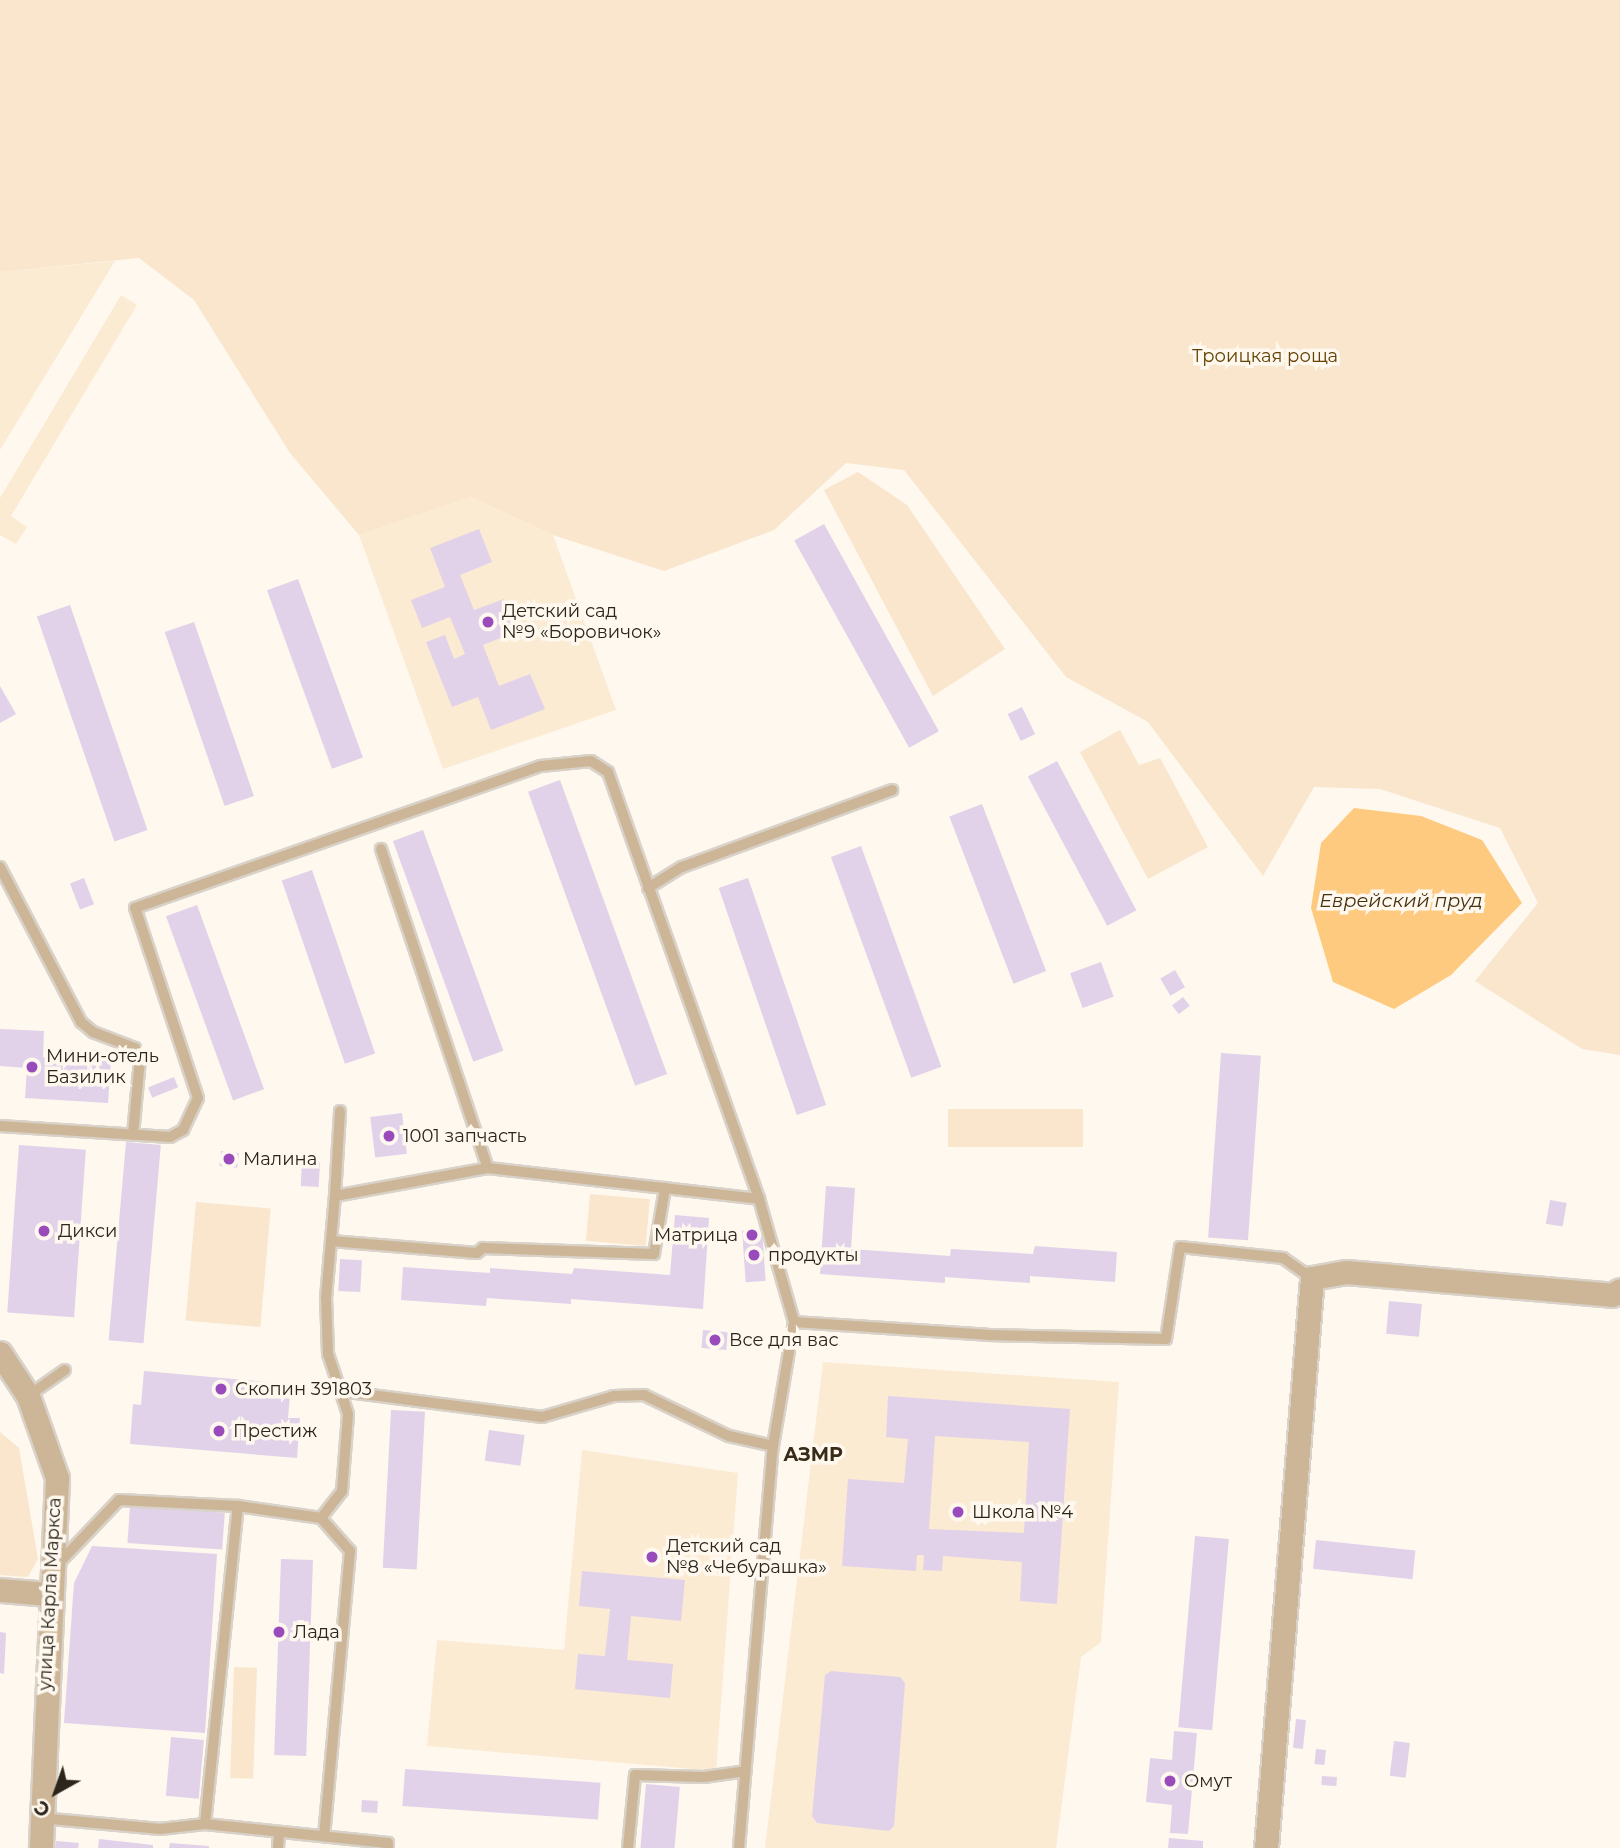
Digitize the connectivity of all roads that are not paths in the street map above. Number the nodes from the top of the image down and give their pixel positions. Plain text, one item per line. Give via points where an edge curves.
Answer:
1 (892, 790) dead end
2 (381, 849) dead end
3 (0, 867) edge
4 (648, 888) junction
5 (340, 1111) dead end
6 (0, 1126) edge
7 (133, 1135) junction
8 (488, 1168) junction
9 (665, 1188) junction
10 (335, 1196) junction
11 (759, 1199) junction
12 (331, 1241) junction
13 (1312, 1279) junction
14 (1620, 1290) edge
15 (794, 1322) junction
16 (0, 1353) edge
17 (65, 1370) dead end
18 (340, 1391) junction
19 (28, 1396) junction
20 (773, 1446) junction
21 (238, 1506) junction
22 (321, 1518) junction
23 (50, 1583) junction
24 (0, 1590) edge
25 (746, 1771) junction
26 (39, 1818) junction
27 (205, 1824) junction
28 (279, 1832) junction
29 (324, 1836) junction
30 (41, 1848) edge
31 (278, 1848) edge
32 (388, 1848) edge
33 (628, 1848) edge
34 (739, 1848) edge
35 (1266, 1848) edge

1 - 4 lane via 682,867
2 - 8 lane
3 - 7 lane via 81,1022 93,1032 135,1048 140,1059
4 - 7 lane via 608,772 591,761 541,766 135,908 198,1098 183,1130 170,1138
4 - 11 lane
5 - 10 lane
6 - 7 lane
8 - 9 lane
8 - 10 lane
9 - 11 lane
9 - 12 lane via 654,1254 483,1248 477,1253
10 - 12 lane
11 - 15 lane
12 - 18 lane via 328,1354
13 - 14 street via 1346,1272 1612,1295
13 - 15 lane via 1283,1258 1180,1247 1166,1339 988,1335
13 - 35 street
15 - 20 lane
16 - 19 street, улица Карла Маркса
17 - 19 lane
18 - 20 lane via 542,1417 614,1396 644,1395 729,1436
18 - 22 lane via 348,1414 342,1491
19 - 23 street, улица Карла Маркса via 57,1478
20 - 25 lane
21 - 22 lane
21 - 23 lane via 119,1500
21 - 27 lane
22 - 29 lane via 350,1551
23 - 24 street
23 - 26 street, улица Карла Маркса
25 - 33 lane via 704,1777 635,1775
25 - 34 lane
26 - 27 lane via 160,1829
26 - 30 street, улица Карла Маркса
27 - 28 lane
28 - 29 lane
28 - 31 lane
29 - 32 lane via 388,1843

